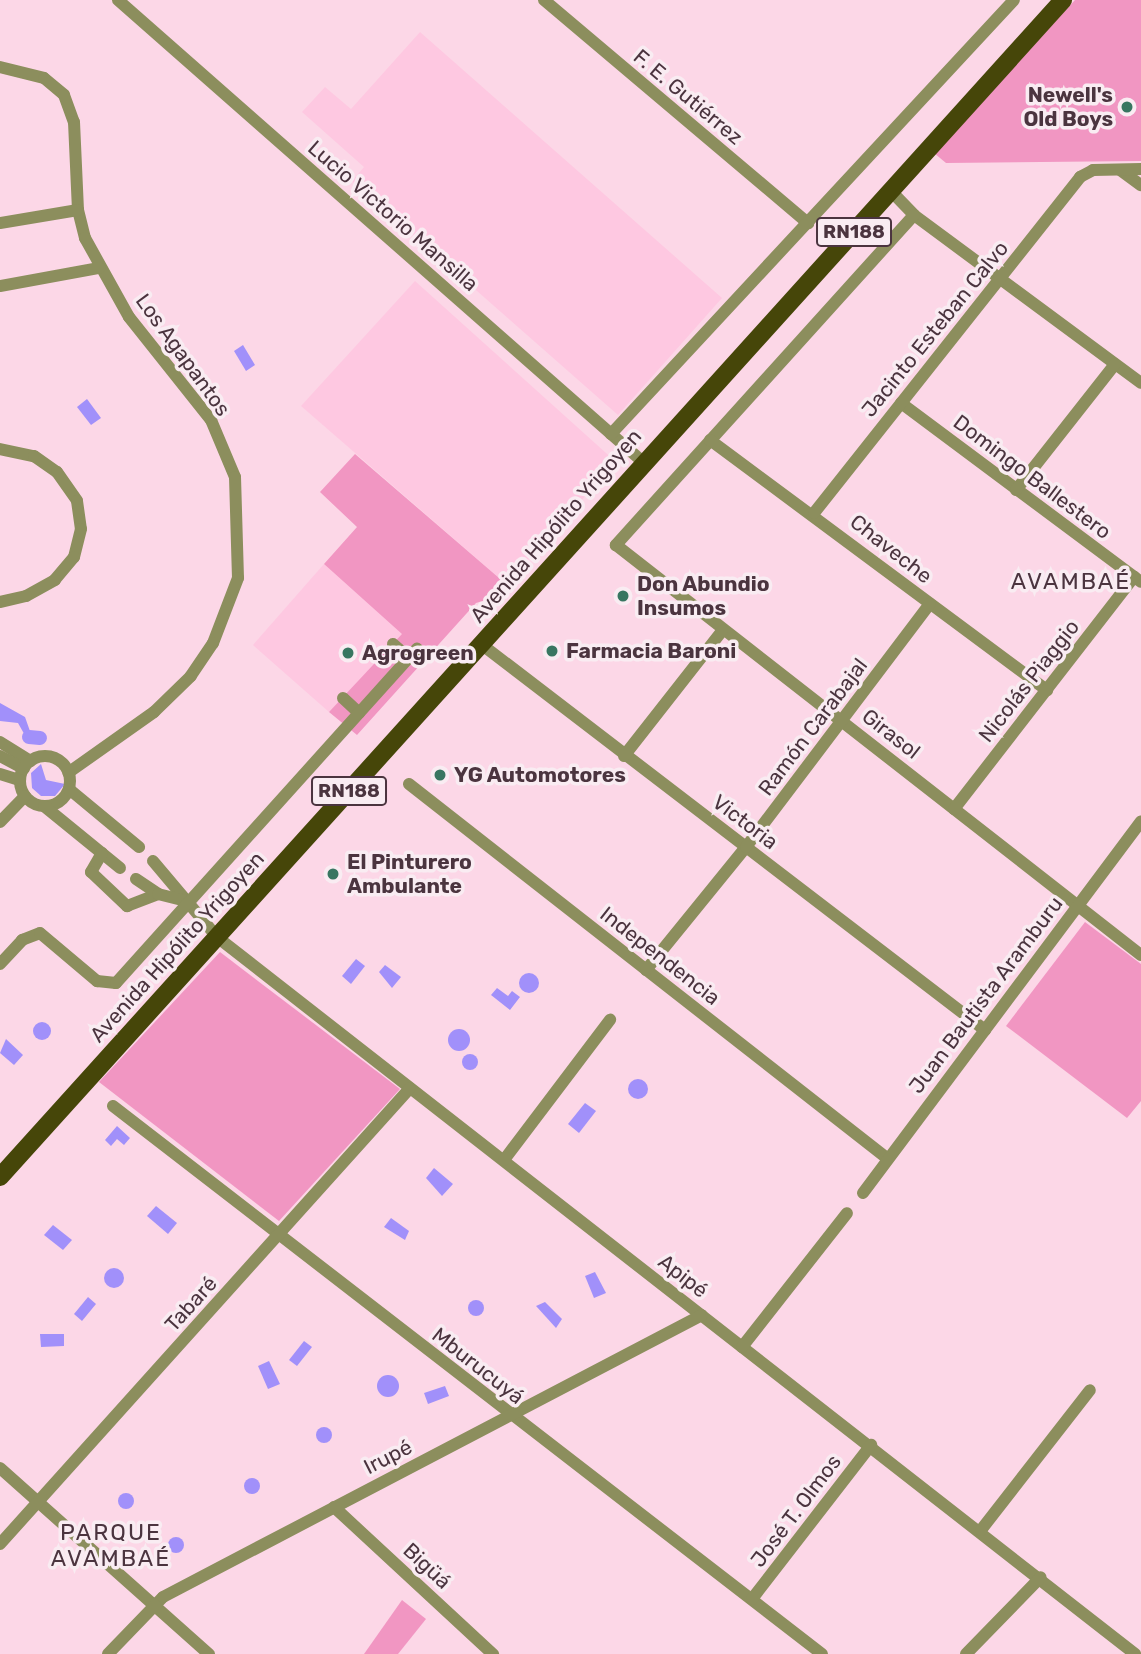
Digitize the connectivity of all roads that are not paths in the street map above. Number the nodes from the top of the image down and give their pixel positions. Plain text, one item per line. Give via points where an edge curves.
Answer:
1 (118, 0) edge
2 (1014, 0) edge
3 (1063, 0) edge
4 (552, 3) edge
5 (0, 68) edge
6 (1141, 169) edge
7 (1121, 170) junction
8 (1141, 185) edge
9 (891, 191) junction
10 (78, 210) junction
11 (914, 215) junction
12 (0, 223) edge
13 (808, 223) junction
14 (99, 268) junction
15 (1000, 279) junction
16 (0, 286) edge
17 (1115, 364) junction
18 (1141, 383) edge
19 (901, 402) junction
20 (611, 434) junction
21 (710, 440) junction
22 (0, 449) edge
23 (643, 461) junction
24 (1016, 490) junction
25 (814, 513) junction
26 (1137, 579) edge
27 (0, 602) edge
28 (930, 604) junction
29 (722, 631) junction
30 (393, 644) dead end
31 (481, 644) junction
32 (1047, 690) junction
33 (343, 698) dead end
34 (359, 713) junction
35 (842, 720) junction
36 (0, 742) edge
37 (0, 756) edge
38 (625, 756) junction
39 (25, 770) junction
40 (68, 772) junction
41 (0, 774) edge
42 (409, 784) dead end
43 (69, 789) junction
44 (25, 796) junction
45 (44, 806) junction
46 (954, 809) junction
47 (1141, 821) edge
48 (0, 822) edge
49 (139, 847) dead end
50 (746, 847) junction
51 (102, 853) junction
52 (153, 861) dead end
53 (120, 868) dead end
54 (136, 879) dead end
55 (158, 894) junction
56 (189, 902) junction
57 (1076, 906) junction
58 (217, 937) junction
59 (1141, 955) edge
60 (0, 964) edge
61 (646, 970) junction
62 (610, 1020) dead end
63 (985, 1030) junction
64 (410, 1088) junction
65 (113, 1106) dead end
66 (888, 1159) junction
67 (504, 1160) junction
68 (0, 1178) edge
69 (863, 1193) dead end
70 (847, 1213) dead end
71 (279, 1235) junction
72 (702, 1315) junction
73 (742, 1346) junction
74 (1090, 1390) dead end
75 (511, 1416) junction
76 (871, 1445) junction
77 (0, 1468) edge
78 (38, 1502) junction
79 (334, 1507) junction
80 (981, 1530) junction
81 (0, 1544) edge
82 (1041, 1577) junction
83 (752, 1599) junction
84 (153, 1605) junction
85 (107, 1654) edge
86 (209, 1654) edge
87 (493, 1654) edge
88 (821, 1654) edge
89 (966, 1654) edge
90 (1135, 1654) edge

1 - 20 street, Lucio Victorio Mansilla
2 - 13 street
3 - 9 main road, Avenida Hipólito Yrigoyen / RN188
4 - 13 street, F. E. Gutiérrez
5 - 10 street, Los Agapantos via 44,78 64,95 74,122
6 - 7 street
7 - 8 street
7 - 15 street, Jacinto Esteban Calvo via 1088,171
9 - 11 street
9 - 23 main road, Avenida Hipólito Yrigoyen / RN188
10 - 12 street
10 - 14 street, Los Agapantos
11 - 15 street
11 - 21 street
13 - 20 street
14 - 16 street
14 - 40 street, Los Agapantos via 129,317 211,420 235,477 238,578 229,610 191,676 154,712
15 - 17 street
15 - 19 street, Jacinto Esteban Calvo
17 - 18 street
17 - 24 street
19 - 24 street, Domingo Ballestero
19 - 25 street, Jacinto Esteban Calvo
20 - 23 street, Lucio Victorio Mansilla
21 - 25 street, Chaveche
21 - 29 street, Girasol via 616,545
22 - 27 street via 34,456 57,471 77,501 81,529 74,557 55,580 26,596
23 - 31 main road, Avenida Hipólito Yrigoyen / RN188
24 - 26 street, Domingo Ballestero
25 - 28 street, Chaveche
26 - 32 street, Nicolás Piaggio
28 - 32 street, Chaveche
28 - 35 street, Ramón Carabajal
29 - 35 street, Girasol
29 - 38 street
30 - 34 street via 413,654
31 - 38 street, Victoria
31 - 58 main road, Avenida Hipólito Yrigoyen / RN188
32 - 46 street, Nicolás Piaggio
33 - 34 street
34 - 56 street
35 - 46 street, Girasol
35 - 50 street, Ramón Carabajal
36 - 39 street
37 - 39 street
38 - 50 street, Victoria
39 - 40 street via 52,758
39 - 41 street
39 - 44 street
40 - 43 street
42 - 61 street, Independencia
43 - 45 street via 62,800
43 - 49 street
44 - 45 street
44 - 48 street
45 - 51 street
46 - 57 street, Girasol
47 - 57 street, Juan Bautista Aramburu
50 - 61 street, Ramón Carabajal
50 - 63 street, Victoria
51 - 53 street
51 - 55 street via 92,872 127,906
52 - 56 street, Apipé
54 - 55 street
55 - 56 street
56 - 58 street, Apipé
56 - 60 street via 116,983 97,981 44,933 29,936
57 - 59 street, Girasol
57 - 63 street, Juan Bautista Aramburu
58 - 64 street, Apipé
58 - 68 main road, Avenida Hipólito Yrigoyen / RN188
61 - 66 street, Independencia
62 - 67 street
63 - 66 street, Juan Bautista Aramburu
64 - 67 street, Apipé
64 - 71 street, Tabaré
65 - 71 street, Mburucuyá
66 - 69 street, Juan Bautista Aramburu
67 - 72 street, Apipé
70 - 73 street
71 - 75 street, Mburucuyá
71 - 78 street, Tabaré
72 - 73 street, Apipé
72 - 75 street, Irupé
73 - 76 street, Apipé
74 - 80 street
75 - 79 street, Irupé
75 - 83 street, Mburucuyá
76 - 80 street, Apipé
76 - 83 street, José T. Olmos
77 - 78 street
78 - 81 street, Tabaré
78 - 84 street
79 - 84 street, Irupé
79 - 87 street, Bigüá
80 - 82 street, Apipé
82 - 89 street
82 - 90 street, Apipé
83 - 88 street, Mburucuyá
84 - 85 street, Irupé
84 - 86 street

